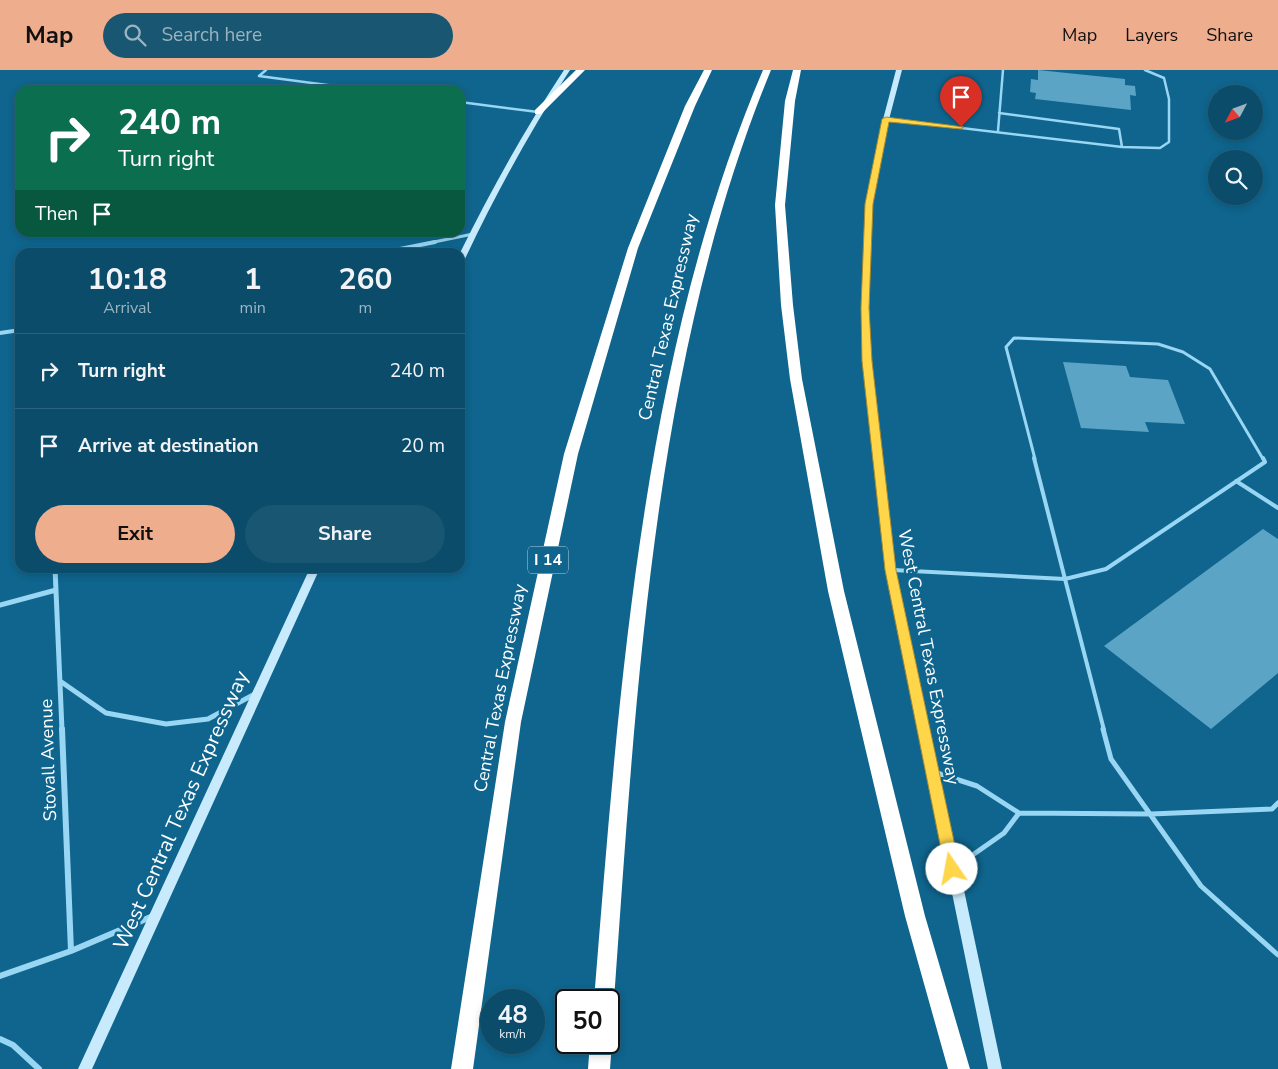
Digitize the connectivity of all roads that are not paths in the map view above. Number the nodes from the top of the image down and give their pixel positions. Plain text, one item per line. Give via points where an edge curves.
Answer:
1 (266, 70) edge
2 (566, 70) edge
3 (582, 70) edge
4 (708, 70) edge
5 (767, 70) edge
6 (798, 70) edge
7 (899, 70) edge
8 (1003, 70) edge
9 (1145, 70) edge
10 (327, 85) edge
11 (465, 103) edge
12 (538, 112) junction
13 (999, 113) junction
14 (886, 119) junction
15 (998, 131) junction
16 (1122, 147) junction
17 (473, 234) junction
18 (465, 236) edge
19 (458, 237) edge
20 (405, 248) edge
21 (465, 251) edge
22 (15, 331) edge
23 (0, 333) edge
24 (1236, 481) junction
25 (1278, 508) edge
26 (891, 570) junction
27 (55, 573) edge
28 (313, 573) edge
29 (1065, 578) junction
30 (56, 590) junction
31 (0, 606) edge
32 (60, 681) junction
33 (255, 694) junction
34 (932, 771) junction
35 (1278, 803) edge
36 (1019, 814) junction
37 (1150, 814) junction
38 (952, 869) junction
39 (154, 916) junction
40 (71, 951) junction
41 (1278, 955) edge
42 (0, 976) edge
43 (605, 989) edge
44 (0, 1039) edge
45 (600, 1054) edge
46 (39, 1069) edge
47 (84, 1069) edge
48 (462, 1069) edge
49 (599, 1069) edge
50 (959, 1069) edge
51 (995, 1069) edge

1 - 10 lane via 259,76
2 - 12 main road
3 - 12 highway
4 - 48 highway, Central Texas Expressway / I 14 via 690,106 633,248 571,454 513,722
5 - 43 highway, Central Texas Expressway via 708,232 658,468 622,765
6 - 50 highway via 790,101 780,205 796,379 836,591 915,916
7 - 14 main road, West Central Texas Expressway
8 - 13 lane
9 - 16 lane via 1163,77 1167,84 1169,142 1160,148
11 - 12 lane
12 - 17 main road
13 - 15 lane
13 - 16 lane via 1119,129
14 - 15 lane
14 - 26 main road, West Central Texas Expressway via 869,204 865,308 867,361
15 - 16 lane
17 - 18 street
17 - 21 main road
19 - 20 street
22 - 23 street
24 - 25 lane
24 - 29 lane via 1106,569
24 - 29 lane via 1265,462 1210,369 1183,352 1158,344 1014,338 1006,347
26 - 29 lane
26 - 34 main road, West Central Texas Expressway
27 - 30 street, Stovall Avenue
28 - 33 main road, West Central Texas Expressway
29 - 37 lane via 1111,758
30 - 31 street
30 - 32 street, Stovall Avenue
32 - 33 street via 106,713 166,724 208,719
32 - 40 street, Stovall Avenue
33 - 39 main road, West Central Texas Expressway
34 - 36 lane via 977,786
34 - 38 main road, West Central Texas Expressway
35 - 37 lane via 1272,808
36 - 37 lane
36 - 38 lane via 1004,833
37 - 41 lane via 1201,886
38 - 51 main road, West Central Texas Expressway
39 - 40 street
39 - 47 main road, West Central Texas Expressway
40 - 42 street
44 - 46 street via 13,1045
45 - 49 highway

